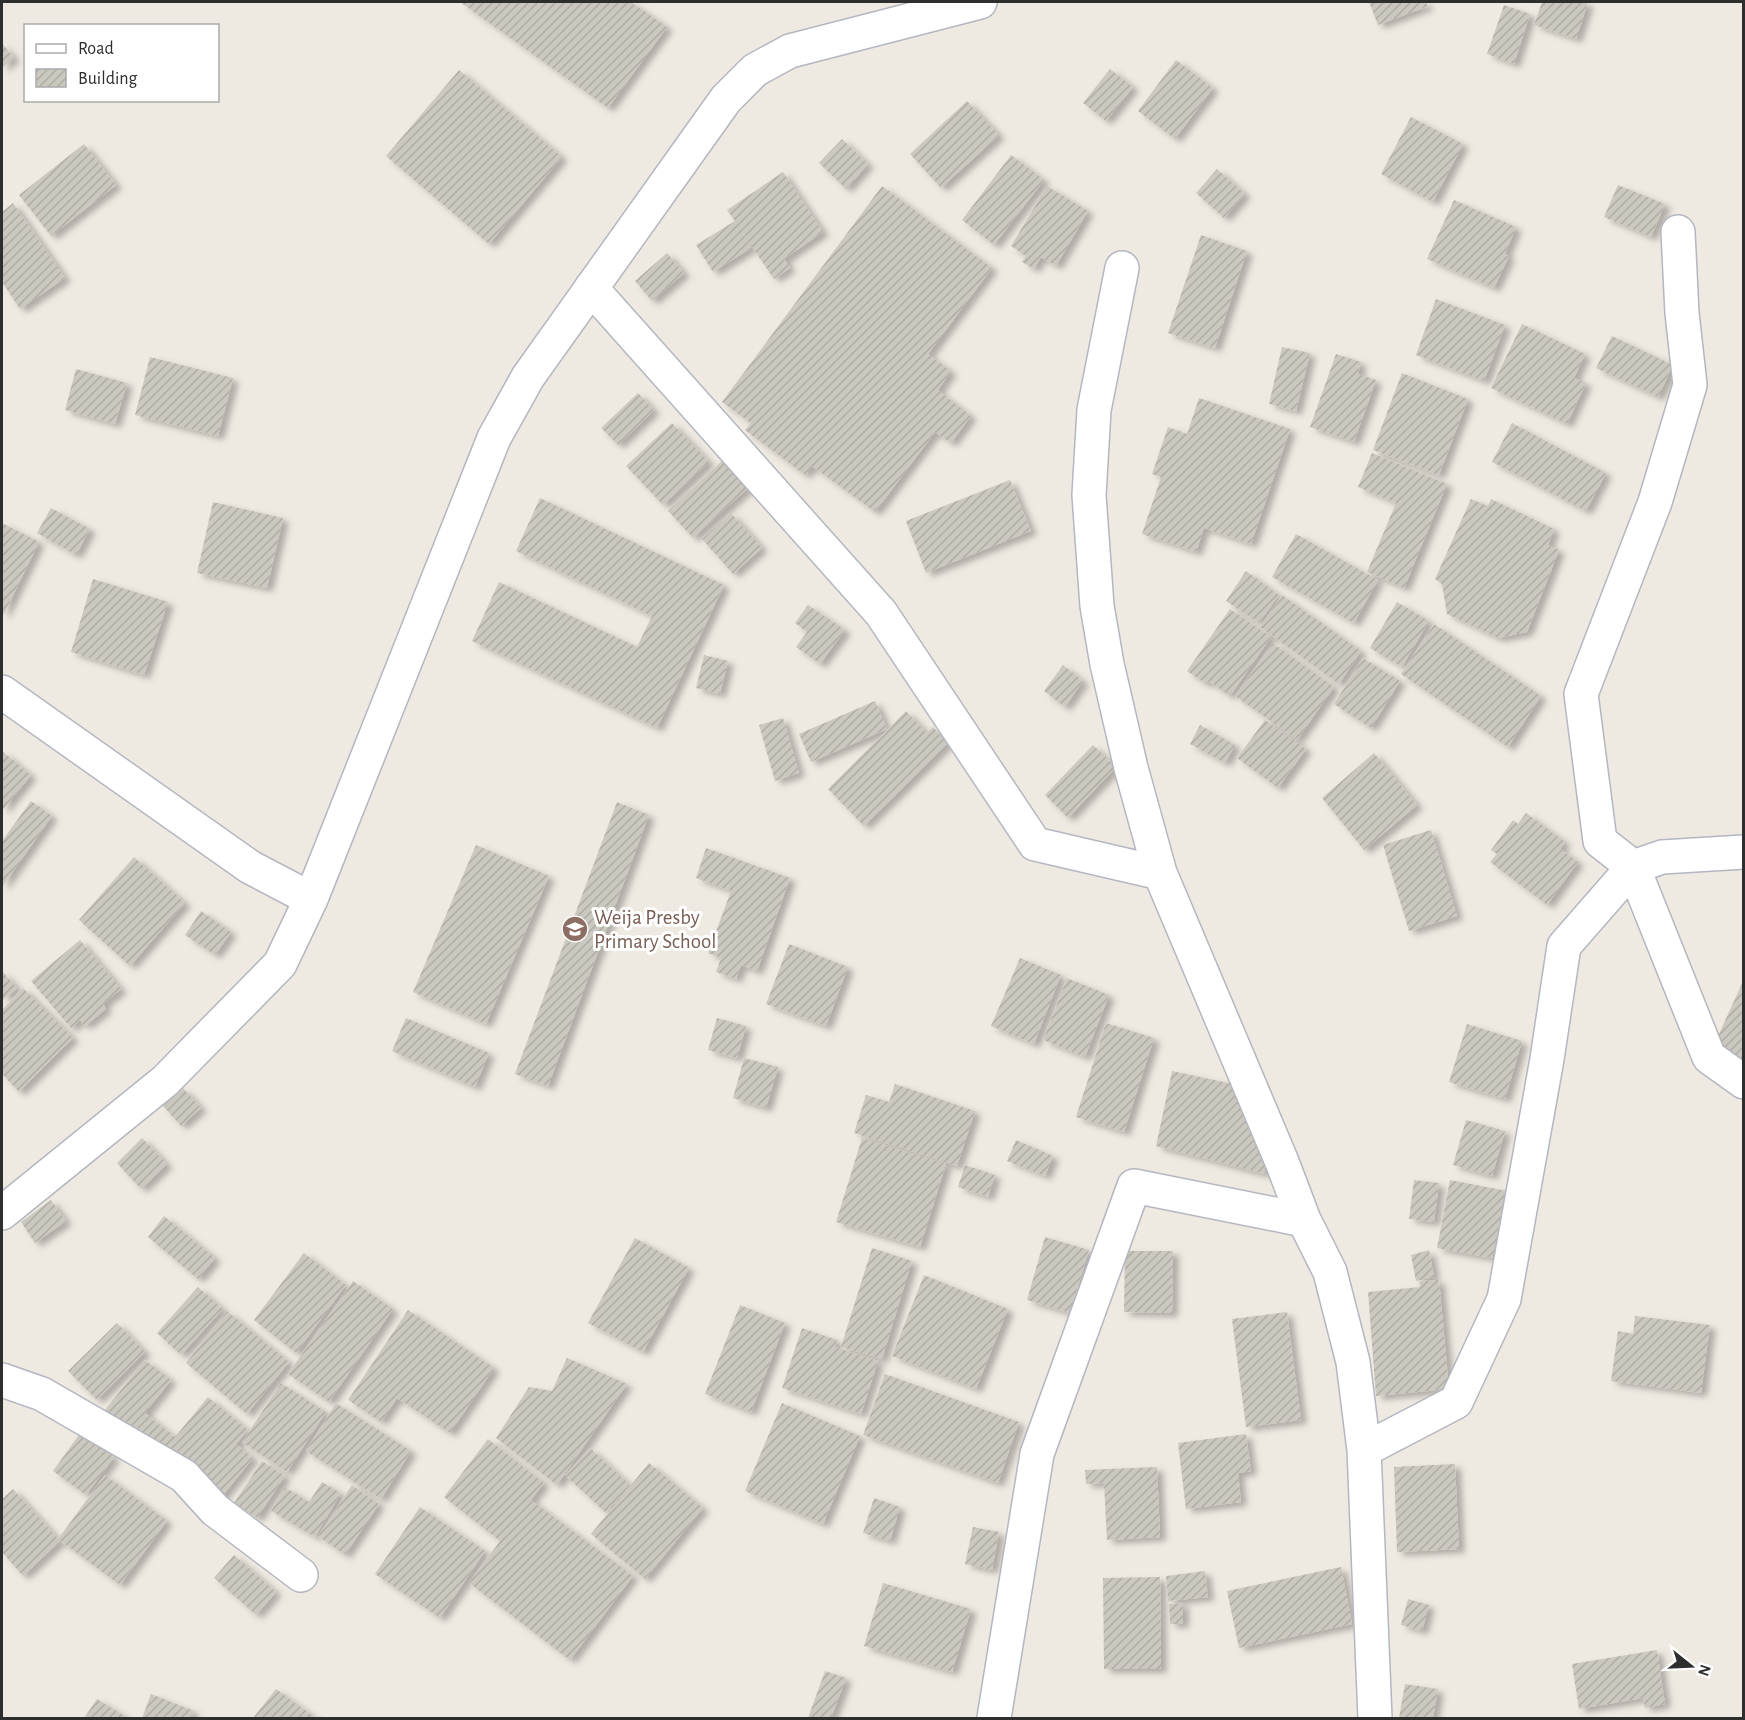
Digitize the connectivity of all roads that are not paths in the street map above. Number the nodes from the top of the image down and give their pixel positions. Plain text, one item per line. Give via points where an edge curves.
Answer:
1 (980, 2) edge
2 (1678, 232) dead end
3 (1122, 268) dead end
4 (591, 288) junction
5 (2, 692) edge
6 (1743, 852) edge
7 (1633, 867) junction
8 (1160, 873) junction
9 (311, 899) junction
10 (1743, 1082) edge
11 (2, 1213) edge
12 (1304, 1220) junction
13 (2, 1380) edge
14 (1364, 1450) junction
15 (300, 1575) dead end
16 (994, 1719) edge
17 (1375, 1719) edge

1 - 4 street via 790,51 755,70 726,99
2 - 7 street via 1690,385 1655,502 1581,694 1600,841
3 - 8 street via 1094,410 1089,495 1097,606 1107,664
4 - 8 street via 881,613 1035,844
4 - 9 street via 528,377 494,438
5 - 9 street via 250,867
6 - 7 street via 1662,857
7 - 10 street via 1708,1057
7 - 14 street via 1564,946 1504,1299 1456,1402
8 - 12 street
9 - 11 street via 280,964 173,1073
12 - 14 street via 1330,1272 1353,1362
12 - 16 street via 1134,1186 1037,1454
13 - 15 street via 42,1394 184,1476 215,1510
14 - 17 street

